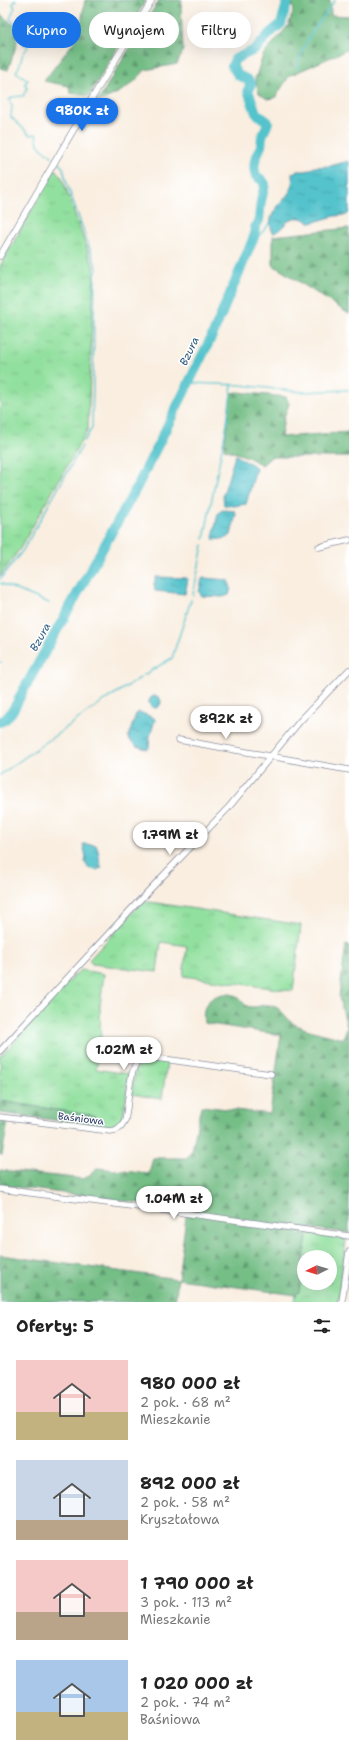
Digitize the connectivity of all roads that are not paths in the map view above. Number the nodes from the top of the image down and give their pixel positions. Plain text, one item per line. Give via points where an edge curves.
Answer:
1 (152, 0) edge
2 (0, 256) edge
3 (349, 540) edge
4 (319, 547) dead end
5 (349, 670) edge
6 (180, 740) dead end
7 (270, 756) junction
8 (349, 770) edge
9 (0, 1051) edge
10 (271, 1074) dead end
11 (0, 1117) edge
12 (0, 1189) edge
13 (349, 1236) edge
14 (349, 1252) edge
15 (342, 1302) edge

1 - 2 street
3 - 4 street
5 - 7 street
6 - 7 street
7 - 8 street
7 - 9 street via 229,807 137,902
10 - 11 street, Baśniowa via 142,1056 138,1058 133,1072 124,1120 116,1130
12 - 13 street
14 - 15 street

